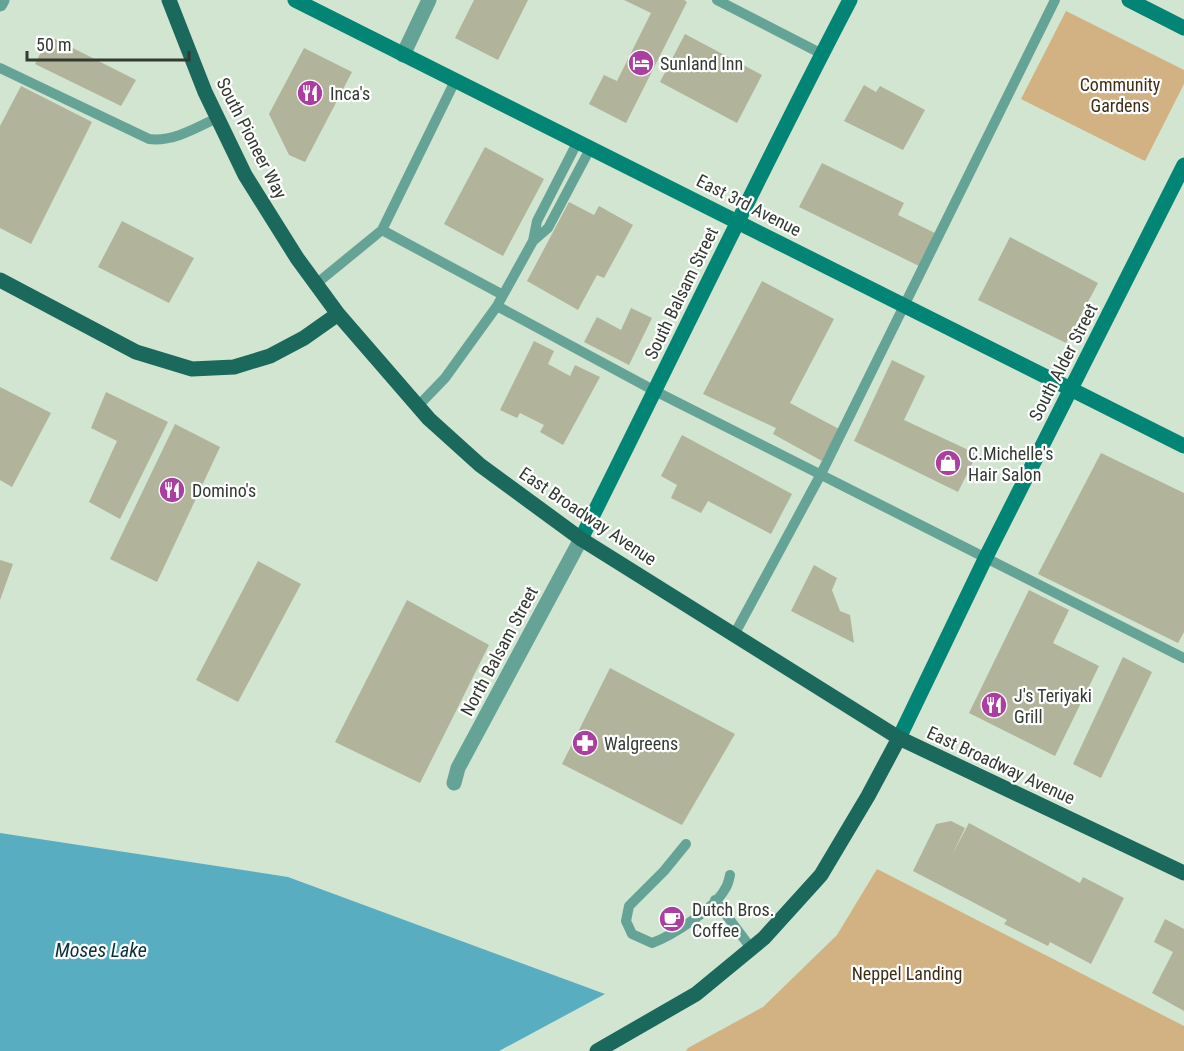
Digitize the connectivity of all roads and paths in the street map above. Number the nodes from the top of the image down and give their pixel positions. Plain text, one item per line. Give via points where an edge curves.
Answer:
1 (2, 0) edge
2 (169, 0) edge
3 (295, 0) edge
4 (429, 0) edge
5 (717, 0) edge
6 (850, 0) edge
7 (1055, 0) edge
8 (1130, 0) edge
9 (0, 4) edge
10 (1184, 27) edge
11 (822, 54) junction
12 (403, 55) junction
13 (0, 68) edge
14 (455, 81) junction
15 (217, 118) junction
16 (584, 144) junction
17 (1184, 165) edge
18 (738, 221) junction
19 (382, 230) junction
20 (0, 280) edge
21 (316, 284) junction
22 (503, 296) junction
23 (497, 306) junction
24 (905, 307) junction
25 (338, 314) junction
26 (1071, 390) junction
27 (656, 391) junction
28 (418, 406) junction
29 (1184, 447) edge
30 (821, 474) junction
31 (581, 539) junction
32 (986, 557) junction
33 (734, 635) junction
34 (1184, 658) edge
35 (898, 738) junction
36 (454, 783) dead end
37 (686, 844) dead end
38 (1184, 873) edge
39 (730, 875) dead end
40 (715, 900) junction
41 (751, 948) junction
42 (597, 1051) edge

1 - 9 street
2 - 15 main road, South Pioneer Way
3 - 12 main road, East 3rd Avenue
4 - 12 street
5 - 11 lane
6 - 11 main road, South Balsam Street
7 - 24 lane
8 - 10 main road
11 - 18 main road, South Balsam Street
12 - 14 main road, East 3rd Avenue
13 - 15 lane via 149,139 168,138
14 - 16 main road, East 3rd Avenue
14 - 19 lane
15 - 21 main road, South Pioneer Way via 245,175
16 - 18 main road, East 3rd Avenue
16 - 22 lane via 548,228 533,241
17 - 26 main road, South Alder Street
18 - 24 main road, East 3rd Avenue
18 - 27 main road, South Balsam Street
19 - 21 lane
19 - 22 lane
20 - 25 main road via 136,352 192,369 234,366 270,356
21 - 25 main road, South Pioneer Way
22 - 23 lane
23 - 27 lane
23 - 28 lane via 445,378
24 - 26 main road, East 3rd Avenue
24 - 30 lane
25 - 28 main road, East Broadway Avenue
26 - 29 main road, East 3rd Avenue
26 - 32 main road, South Alder Street
27 - 30 lane
27 - 31 main road, South Balsam Street
28 - 31 main road, East Broadway Avenue via 480,465
30 - 32 lane
30 - 33 lane
31 - 33 main road, East Broadway Avenue
31 - 36 street, North Balsam Street via 463,759
32 - 34 lane
32 - 35 main road, South Alder Street
33 - 35 main road, East Broadway Avenue
35 - 38 main road, East Broadway Avenue
35 - 41 main road via 821,875
37 - 40 lane via 629,906 626,921 632,934 652,943 666,938
39 - 40 lane via 725,890
40 - 41 lane
41 - 42 main road via 696,994

